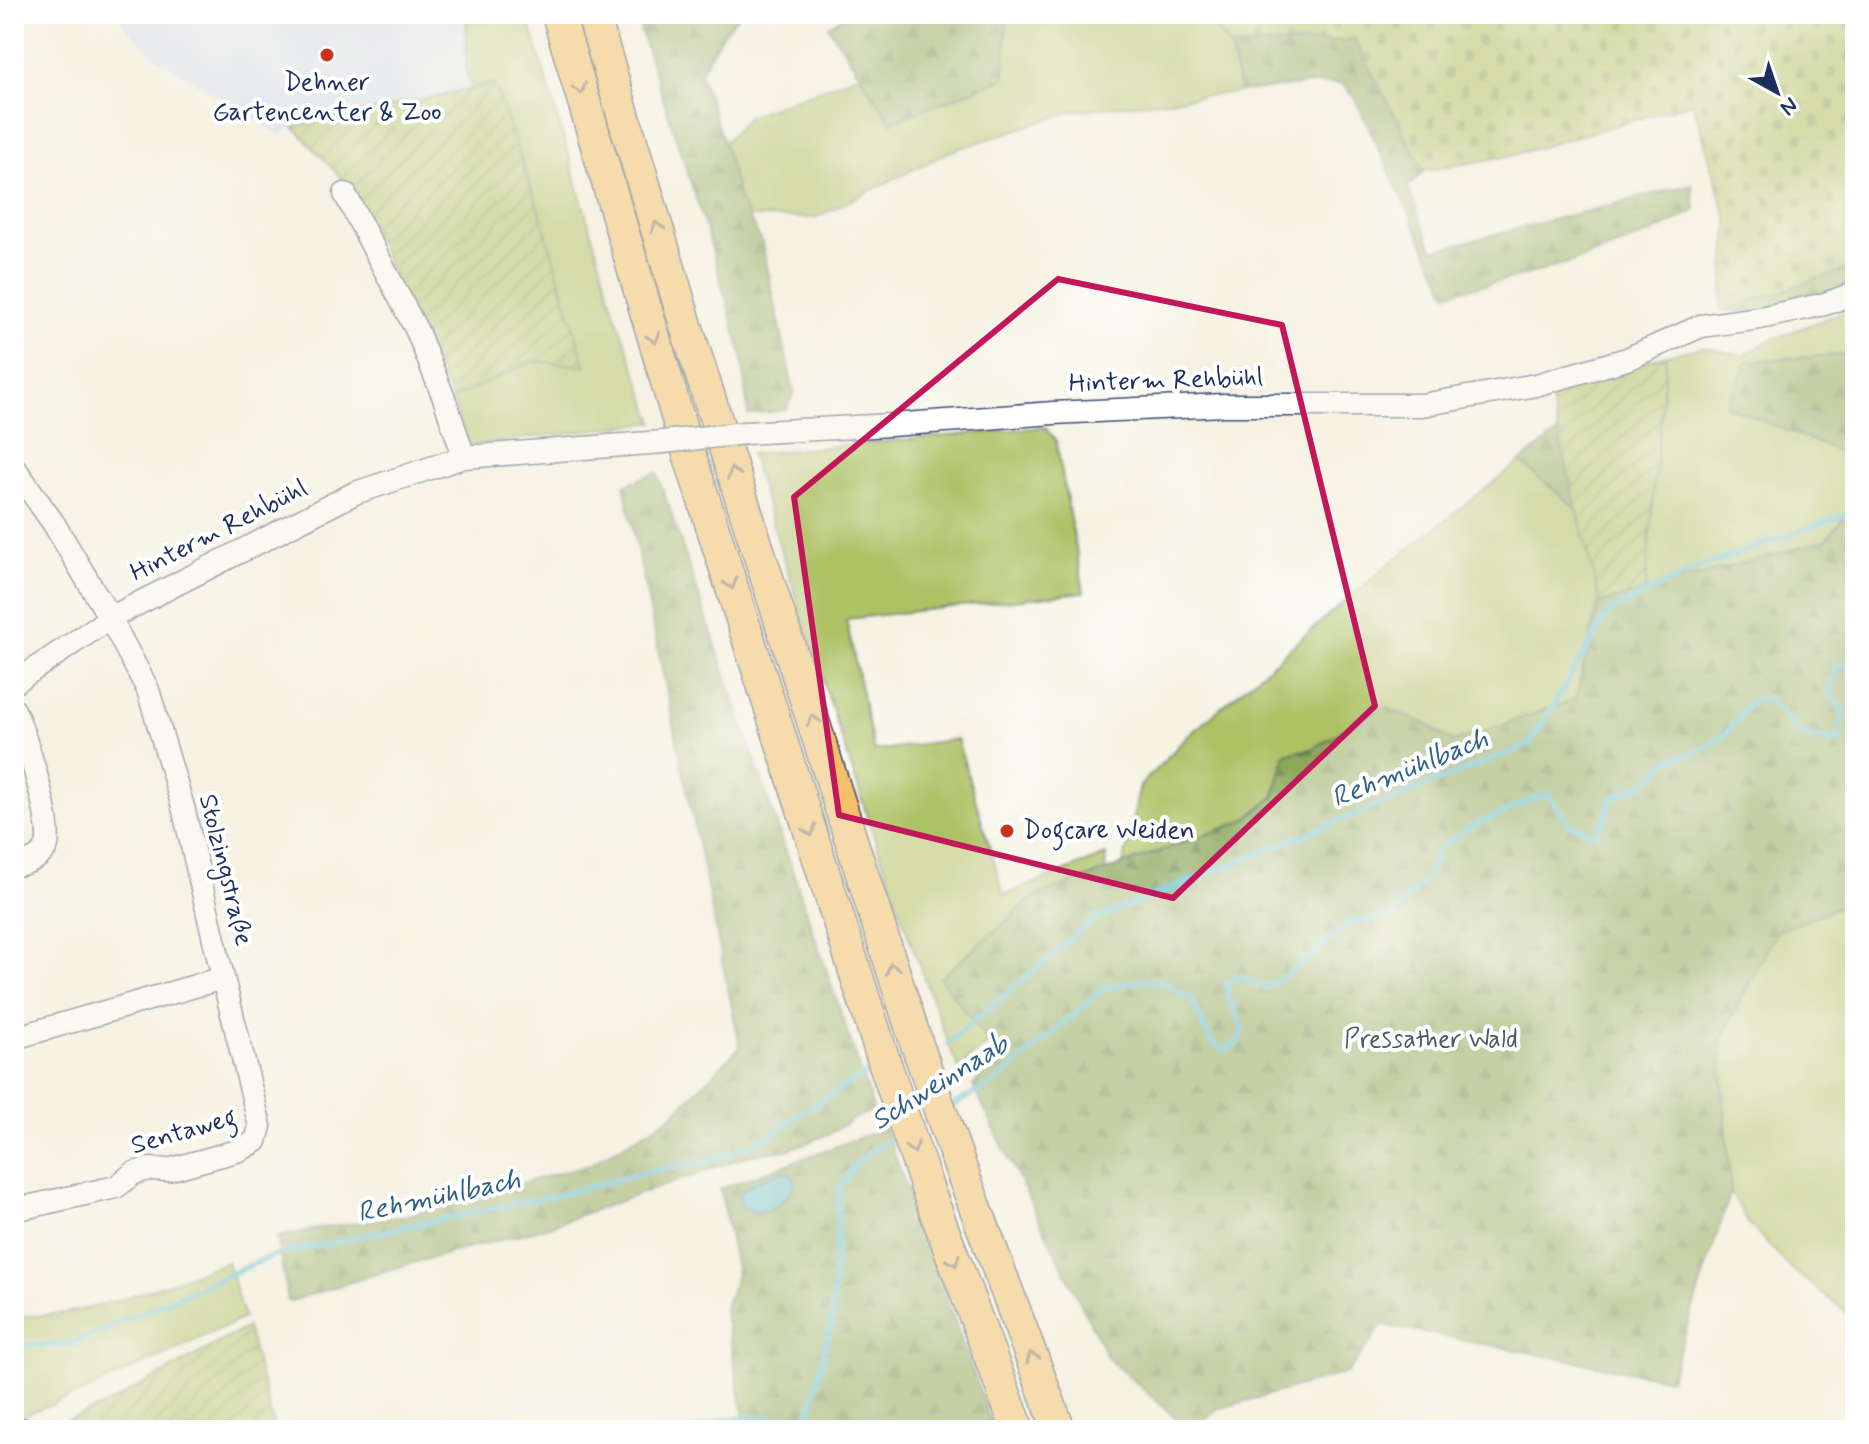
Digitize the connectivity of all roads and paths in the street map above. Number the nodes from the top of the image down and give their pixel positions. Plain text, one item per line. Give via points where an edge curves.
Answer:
1 (558, 14) edge
2 (593, 14) edge
3 (345, 194) dead end
4 (1855, 293) edge
5 (464, 457) junction
6 (14, 467) edge
7 (110, 618) junction
8 (14, 683) edge
9 (14, 710) edge
10 (14, 866) edge
11 (223, 978) junction
12 (14, 1038) edge
13 (14, 1210) edge
14 (1018, 1430) edge
15 (1059, 1430) edge

1 -> 14 highway via 681,429 882,1055
15 -> 2 highway via 916,1042 687,329
3 - 5 street via 417,331
4 - 5 street, Hinterm Rehbühl, bridge via 1760,318 1701,326 1627,359 1536,385 1422,405 1224,405 1053,413
5 - 7 street, Hinterm Rehbühl via 355,493
6 - 7 street, Stolzingstraße
7 - 8 street, Hinterm Rehbühl
7 - 11 street, Stolzingstraße via 148,690 183,807
9 - 10 street via 49,834 46,848 32,862
11 - 12 street, Stolzingstraße
11 - 13 street, Sentaweg via 260,1126 256,1141 168,1170 134,1173 116,1187

